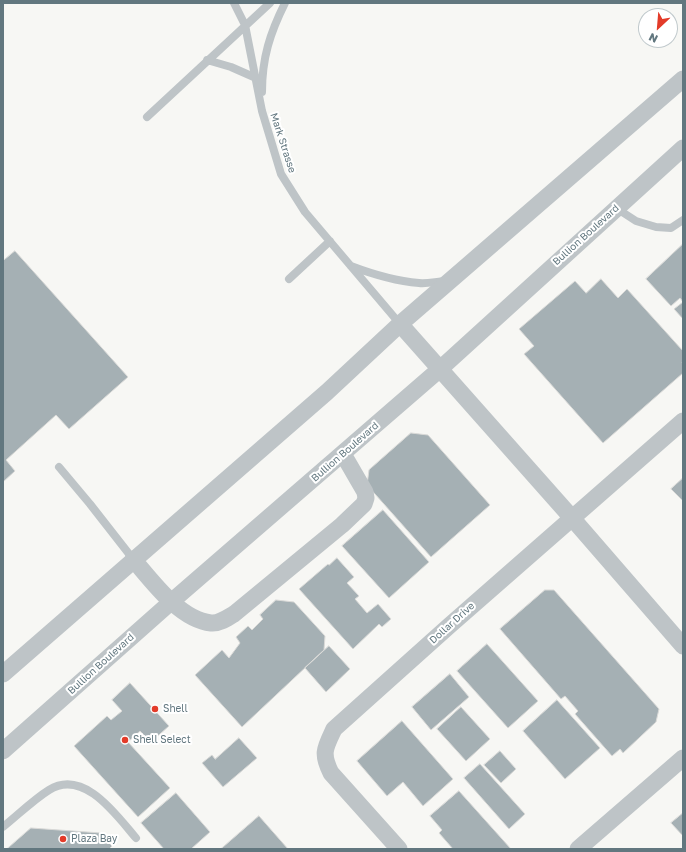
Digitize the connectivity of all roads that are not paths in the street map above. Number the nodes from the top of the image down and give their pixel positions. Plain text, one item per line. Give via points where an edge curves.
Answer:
1 (234, 3) edge
2 (270, 3) edge
3 (285, 3) edge
4 (245, 25) junction
5 (207, 60) junction
6 (256, 78) junction
7 (683, 79) edge
8 (262, 111) junction
9 (147, 117) dead end
10 (683, 148) edge
11 (616, 208) junction
12 (683, 220) edge
13 (330, 241) junction
14 (349, 264) junction
15 (289, 278) dead end
16 (452, 280) junction
17 (400, 324) junction
18 (440, 369) junction
19 (683, 421) edge
20 (343, 454) junction
21 (59, 467) dead end
22 (572, 518) junction
23 (133, 559) junction
24 (171, 602) junction
25 (683, 646) edge
26 (3, 674) edge
27 (3, 751) edge
28 (683, 758) edge
29 (3, 827) edge
30 (136, 838) dead end
31 (399, 849) edge
32 (578, 849) edge

1 - 4 lane, Mark Strasse
2 - 4 lane
3 - 8 lane via 268,45 262,73
4 - 5 lane
4 - 6 lane, Mark Strasse
5 - 6 lane via 232,67
5 - 9 lane
6 - 8 lane, Mark Strasse
7 - 16 street
8 - 13 lane, Mark Strasse via 281,174 305,212
10 - 11 street, Bullion Boulevard
11 - 12 lane via 636,221 656,227 671,228
11 - 18 street, Bullion Boulevard
13 - 14 lane, Mark Strasse
13 - 15 lane
14 - 16 lane via 366,272 405,281 420,283
14 - 17 lane, Mark Strasse
16 - 17 street
17 - 18 street
17 - 23 street via 327,392
18 - 20 street, Bullion Boulevard
18 - 22 street
19 - 22 street, Dollar Drive
20 - 24 street, Bullion Boulevard
20 - 24 street via 363,486 366,498 364,504 342,525 234,614 223,620 211,623 188,614
21 - 23 lane
22 - 25 street
22 - 31 street, Dollar Drive via 334,729 325,752 325,761 331,773
23 - 24 street
23 - 26 street
24 - 27 street, Bullion Boulevard
28 - 32 street
29 - 30 lane via 50,789 70,785 82,787 95,794

